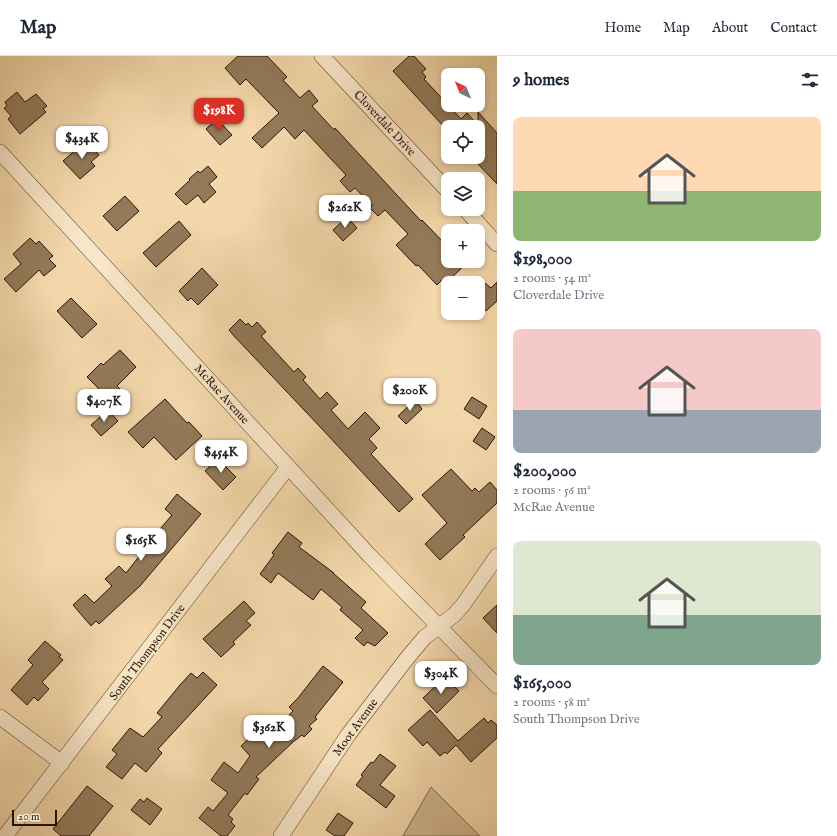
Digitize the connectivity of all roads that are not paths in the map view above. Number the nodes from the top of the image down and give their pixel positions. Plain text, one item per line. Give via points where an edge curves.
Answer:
1 (322, 56) edge
2 (0, 152) edge
3 (441, 184) edge
4 (471, 216) edge
5 (497, 244) edge
6 (288, 467) junction
7 (497, 556) edge
8 (439, 627) junction
9 (497, 686) edge
10 (0, 717) edge
11 (62, 763) junction
12 (5, 836) edge
13 (282, 836) edge

1 - 3 street, Cloverdale Drive
2 - 6 street, McRae Avenue
4 - 5 street
6 - 8 street, McRae Avenue
6 - 11 street, South Thompson Drive
7 - 8 street, Moot Avenue via 463,605
8 - 9 street, McRae Avenue
8 - 13 street, Moot Avenue via 425,637 348,735
10 - 11 street
11 - 12 street, South Thompson Drive

